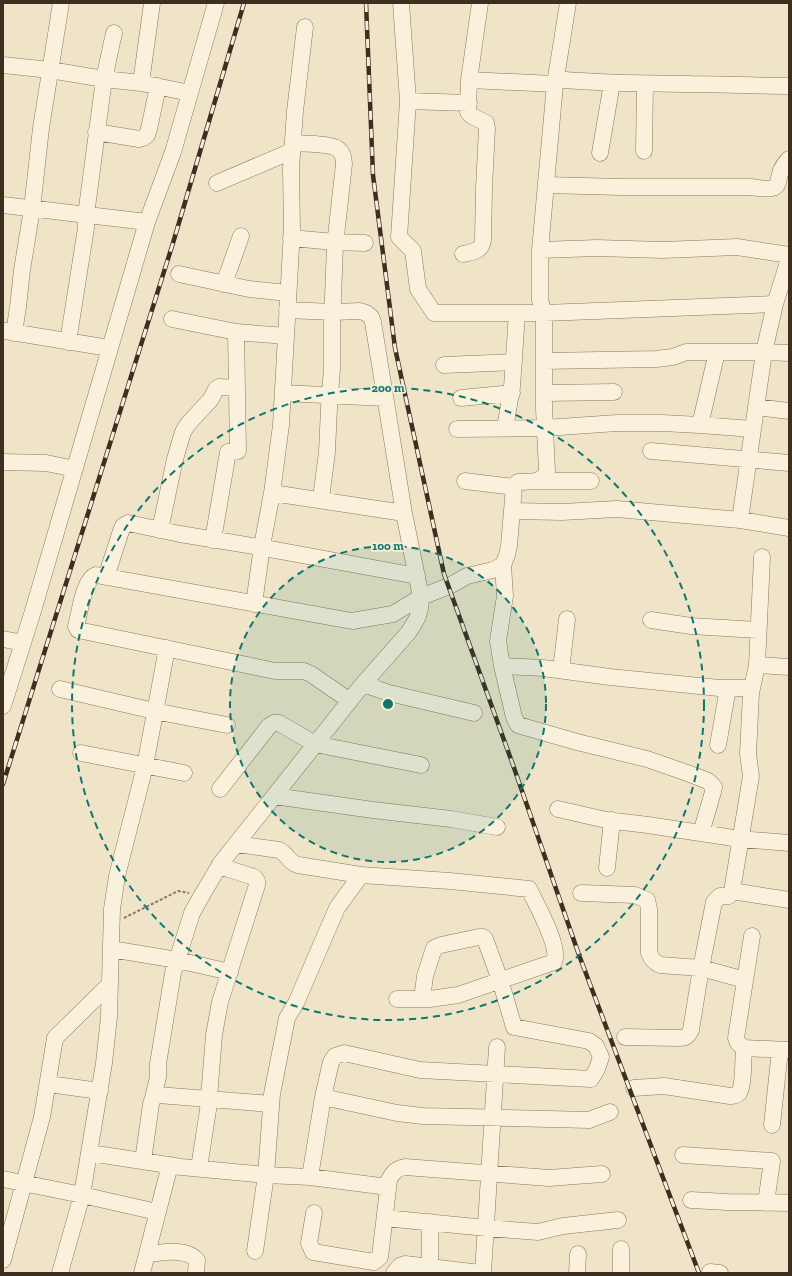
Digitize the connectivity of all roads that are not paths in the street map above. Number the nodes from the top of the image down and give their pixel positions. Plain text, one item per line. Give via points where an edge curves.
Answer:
1 (61, 3) edge
2 (152, 3) edge
3 (216, 3) edge
4 (401, 3) edge
5 (480, 3) edge
6 (568, 3) edge
7 (305, 27) dead end
8 (114, 33) dead end
9 (3, 65) edge
10 (50, 70) junction
11 (104, 79) junction
12 (469, 80) junction
13 (556, 82) junction
14 (141, 83) junction
15 (612, 83) junction
16 (645, 84) junction
17 (158, 86) junction
18 (789, 86) edge
19 (190, 93) junction
20 (408, 101) junction
21 (469, 103) junction
22 (96, 132) junction
23 (292, 147) junction
24 (644, 151) dead end
25 (600, 153) dead end
26 (789, 160) edge
27 (217, 183) dead end
28 (546, 184) junction
29 (3, 205) edge
30 (32, 209) junction
31 (86, 215) junction
32 (147, 222) junction
33 (241, 236) dead end
34 (291, 238) junction
35 (335, 242) junction
36 (365, 243) dead end
37 (540, 250) junction
38 (463, 254) dead end
39 (789, 254) edge
40 (789, 259) edge
41 (179, 274) dead end
42 (224, 284) junction
43 (288, 293) junction
44 (775, 304) junction
45 (287, 310) junction
46 (333, 312) junction
47 (517, 313) junction
48 (544, 313) junction
49 (172, 319) dead end
50 (8, 332) edge
51 (236, 332) junction
52 (286, 336) junction
53 (68, 342) junction
54 (109, 348) junction
55 (717, 352) junction
56 (764, 352) junction
57 (789, 354) edge
58 (544, 361) junction
59 (514, 362) junction
60 (444, 366) dead end
61 (237, 388) junction
62 (614, 392) dead end
63 (283, 393) junction
64 (512, 393) junction
65 (544, 393) junction
66 (330, 396) junction
67 (386, 398) junction
68 (461, 398) dead end
69 (756, 407) junction
70 (789, 411) edge
71 (700, 425) junction
72 (505, 428) junction
73 (544, 428) junction
74 (457, 429) dead end
75 (753, 430) junction
76 (651, 451) dead end
77 (748, 459) junction
78 (3, 462) edge
79 (789, 463) edge
80 (75, 469) junction
81 (465, 481) dead end
82 (540, 481) junction
83 (591, 481) dead end
84 (514, 487) junction
85 (272, 493) junction
86 (322, 499) junction
87 (512, 511) junction
88 (404, 513) junction
89 (740, 520) junction
90 (789, 528) edge
91 (160, 530) junction
92 (213, 540) junction
93 (262, 547) junction
94 (762, 557) dead end
95 (503, 564) junction
96 (417, 576) junction
97 (106, 577) junction
98 (421, 597) junction
99 (254, 604) junction
100 (567, 619) dead end
101 (651, 620) dead end
102 (758, 630) junction
103 (3, 639) edge
104 (23, 643) junction
105 (167, 648) junction
106 (756, 665) junction
107 (502, 666) junction
108 (789, 667) edge
109 (561, 670) junction
110 (363, 684) junction
111 (728, 688) junction
112 (752, 688) junction
113 (60, 689) dead end
114 (350, 701) junction
115 (3, 706) edge
116 (154, 711) junction
117 (474, 713) dead end
118 (227, 725) dead end
119 (315, 744) junction
120 (718, 744) dead end
121 (81, 753) dead end
122 (421, 765) dead end
123 (145, 766) junction
124 (184, 773) dead end
125 (220, 789) dead end
126 (274, 796) junction
127 (558, 810) dead end
128 (612, 820) junction
129 (498, 827) dead end
130 (701, 833) junction
131 (740, 839) junction
132 (789, 843) edge
133 (236, 844) junction
134 (219, 866) junction
135 (607, 868) dead end
136 (361, 875) junction
137 (732, 891) junction
138 (581, 893) dead end
139 (789, 900) edge
140 (752, 936) dead end
141 (111, 949) junction
142 (177, 960) junction
143 (701, 968) junction
144 (230, 972) junction
145 (500, 980) junction
146 (745, 980) junction
147 (110, 984) junction
148 (397, 998) dead end
149 (422, 999) junction
150 (625, 1037) dead end
151 (497, 1048) dead end
152 (744, 1048) junction
153 (784, 1050) edge
154 (495, 1075) junction
155 (48, 1084) junction
156 (634, 1088) dead end
157 (100, 1092) junction
158 (323, 1097) junction
159 (153, 1098) junction
160 (209, 1100) junction
161 (271, 1104) junction
162 (610, 1112) dead end
163 (492, 1118) junction
164 (772, 1125) dead end
165 (90, 1153) junction
166 (683, 1155) dead end
167 (143, 1161) junction
168 (170, 1165) junction
169 (199, 1168) junction
170 (489, 1174) junction
171 (602, 1174) dead end
172 (266, 1175) junction
173 (310, 1177) junction
174 (3, 1179) edge
175 (25, 1184) junction
176 (388, 1187) junction
177 (82, 1195) junction
178 (691, 1200) dead end
179 (766, 1203) junction
180 (789, 1203) edge
181 (157, 1212) junction
182 (314, 1213) dead end
183 (385, 1218) junction
184 (618, 1220) dead end
185 (430, 1222) junction
186 (486, 1228) junction
187 (621, 1249) dead end
188 (255, 1251) dead end
189 (578, 1254) dead end
190 (3, 1260) edge
191 (142, 1266) edge
192 (430, 1270) edge
193 (60, 1273) edge
194 (196, 1273) edge
195 (394, 1273) edge
196 (481, 1273) edge
197 (577, 1273) edge
198 (621, 1273) edge

1 - 10 street
2 - 14 street
3 - 19 street
4 - 20 street
5 - 12 street
6 - 13 street
7 - 23 street
8 - 11 street
9 - 10 street
10 - 11 street
10 - 30 street
11 - 14 street
11 - 22 street
12 - 13 street
12 - 21 street
13 - 15 street
13 - 28 street
14 - 17 street
15 - 16 street
15 - 25 street
16 - 18 street
16 - 24 street
17 - 19 street
17 - 22 street via 149,129 143,138
19 - 32 street via 173,152
20 - 21 street
20 - 47 street via 399,237 413,251 418,289 434,313
21 - 38 street via 468,112 486,123 487,128 483,240 480,249
22 - 31 street
23 - 27 street
23 - 34 street
23 - 35 street via 331,146 343,155
26 - 28 street via 783,167 780,182 772,190
28 - 37 street
29 - 30 street
30 - 31 street
30 - 50 street via 18,307
31 - 32 street
31 - 53 street
32 - 54 street
33 - 42 street
34 - 35 street
34 - 43 street
35 - 36 street
35 - 46 street
37 - 39 street via 738,247
37 - 48 street via 540,300
40 - 44 street
41 - 42 street
42 - 43 street
43 - 45 street
44 - 48 street
44 - 56 street
45 - 46 street
45 - 52 street
46 - 66 street
46 - 67 street via 360,312 371,317
47 - 48 street
47 - 59 street
48 - 58 street
49 - 51 street
50 - 53 street
51 - 52 street
51 - 61 street
52 - 63 street
53 - 54 street
54 - 80 street
55 - 56 street
55 - 58 street via 686,352 656,359
55 - 71 street
56 - 57 street
56 - 69 street
58 - 65 street
59 - 60 street
59 - 64 street
61 - 91 street via 216,389 211,399 183,432
61 - 92 street via 233,452
62 - 65 street
63 - 66 street
63 - 85 street
64 - 68 street
64 - 72 street
65 - 73 street
66 - 67 street
66 - 86 street
67 - 88 street
69 - 70 street
69 - 75 street
71 - 73 street via 617,423
71 - 75 street
72 - 73 street
72 - 74 street
73 - 82 street via 547,471
75 - 77 street
76 - 77 street
77 - 79 street
77 - 89 street
78 - 80 street via 46,463
80 - 104 street
81 - 84 street
82 - 83 street
82 - 84 street via 518,482
84 - 87 street
85 - 86 street
85 - 93 street
86 - 88 street
87 - 89 street via 617,509
87 - 95 street via 508,555
88 - 96 street
89 - 90 street
91 - 92 street
91 - 97 street via 128,524 124,526
92 - 93 street
93 - 96 street
93 - 99 street
94 - 102 street
95 - 98 street via 493,570 467,576
95 - 107 street via 505,596 498,641
96 - 98 street
97 - 99 street
97 - 105 street via 96,575 89,580 76,628
98 - 99 street via 393,614 352,621
98 - 110 street via 421,609 414,625
100 - 109 street
101 - 102 street via 691,626
102 - 106 street
103 - 104 street
104 - 115 street
105 - 114 street via 275,671 304,671
105 - 116 street
106 - 108 street
106 - 112 street
107 - 109 street
107 - 130 street via 518,725 647,759 708,781 714,787 714,792
109 - 111 street
110 - 114 street
110 - 117 street via 388,694
111 - 112 street
111 - 120 street
112 - 131 street via 748,754 751,776
113 - 116 street
114 - 119 street
116 - 118 street
116 - 123 street
119 - 122 street
119 - 125 street via 279,723 274,723
119 - 126 street
121 - 123 street
123 - 124 street
123 - 141 street via 117,876
126 - 129 street
126 - 133 street
127 - 128 street
128 - 130 street
128 - 135 street
130 - 131 street
131 - 132 street
131 - 137 street
133 - 134 street
133 - 136 street via 284,851 292,863 298,865
134 - 142 street via 192,913
134 - 144 street via 254,877 258,885
136 - 145 street via 529,889 551,935 556,957 554,962
136 - 161 street via 337,908 296,1003 286,1018
137 - 139 street
137 - 143 street via 729,896 720,896 714,902
138 - 143 street via 635,895 647,900 651,959 660,965
140 - 146 street
141 - 142 street
141 - 147 street
142 - 144 street
142 - 159 street
143 - 146 street
143 - 150 street via 688,1035 684,1038
144 - 160 street via 220,1002 214,1035
145 - 149 street via 458,995
145 - 149 street via 483,937 441,945 434,948 425,976
145 - 154 street via 514,1027 589,1041 596,1046 601,1057 591,1080
146 - 152 street via 736,1038
147 - 155 street via 55,1038
147 - 157 street via 109,1017
148 - 149 street
151 - 154 street
152 - 153 street
152 - 156 street via 741,1086 736,1096 664,1086
153 - 164 street
154 - 158 street via 420,1070 344,1053 335,1056 331,1062
154 - 163 street
155 - 157 street
155 - 175 street
157 - 165 street
158 - 163 street via 397,1113
158 - 173 street
159 - 160 street via 158,1095
159 - 167 street
160 - 161 street
160 - 169 street
161 - 172 street
162 - 163 street via 589,1120
163 - 170 street
165 - 167 street
165 - 177 street
166 - 179 street via 772,1161
167 - 168 street
168 - 169 street
168 - 181 street
169 - 172 street
170 - 171 street via 549,1178
170 - 176 street via 405,1167 392,1172
170 - 186 street
172 - 173 street
172 - 188 street
173 - 176 street
174 - 175 street
175 - 177 street
175 - 190 street
176 - 183 street
177 - 181 street
177 - 193 street
178 - 179 street
179 - 180 street
181 - 191 street
182 - 183 street via 309,1243 313,1252 374,1262 380,1258
183 - 185 street
184 - 186 street via 563,1226 538,1232
185 - 186 street
185 - 192 street
186 - 196 street
187 - 198 street
189 - 197 street
191 - 194 street via 184,1252 197,1260
192 - 195 street via 405,1264
192 - 196 street

